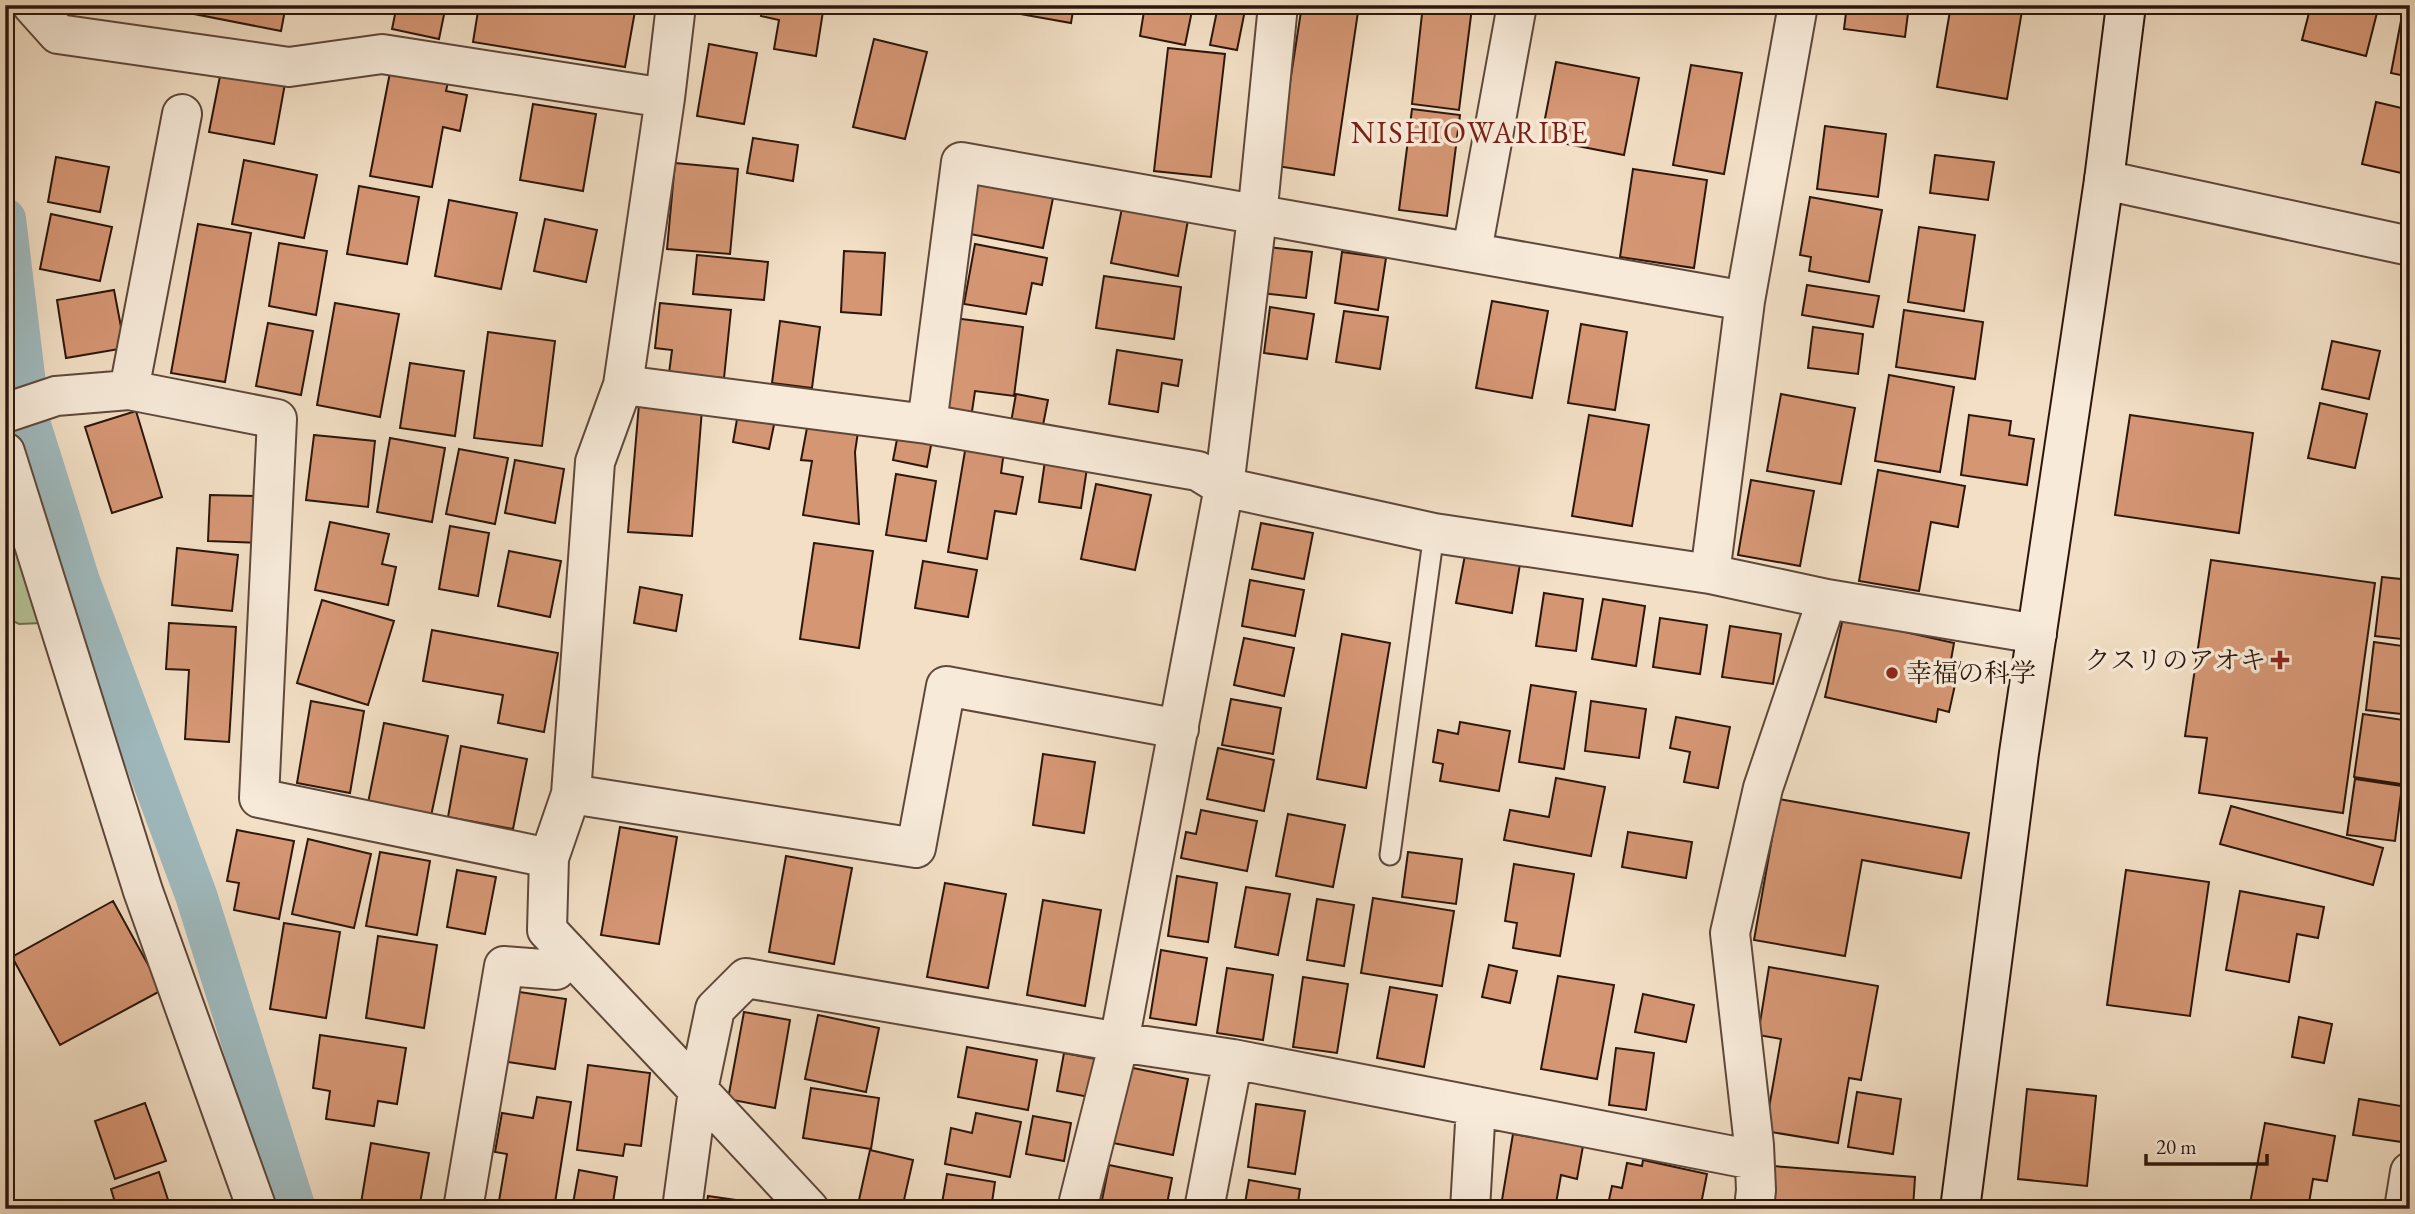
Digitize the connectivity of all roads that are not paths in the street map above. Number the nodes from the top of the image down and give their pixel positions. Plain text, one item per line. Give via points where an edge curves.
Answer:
1 (32, 5) edge
2 (676, 5) edge
3 (1278, 5) edge
4 (1517, 5) edge
5 (1797, 5) edge
6 (2126, 5) edge
7 (665, 98) junction
8 (182, 114) dead end
9 (2104, 180) junction
10 (1257, 217) junction
11 (2410, 246) edge
12 (1472, 251) junction
13 (1745, 301) junction
14 (623, 386) junction
15 (129, 390) junction
16 (5, 414) edge
17 (927, 424) junction
18 (5, 452) edge
19 (1224, 487) junction
20 (1434, 533) junction
21 (1710, 574) junction
22 (1827, 599) junction
23 (2037, 634) junction
24 (1178, 729) junction
25 (571, 794) junction
26 (1390, 855) dead end
27 (549, 858) junction
28 (570, 954) junction
29 (1119, 1042) junction
30 (1233, 1059) junction
31 (698, 1090) junction
32 (1475, 1106) junction
33 (1754, 1160) junction
34 (2410, 1172) edge
35 (257, 1209) edge
36 (464, 1209) edge
37 (682, 1209) edge
38 (810, 1209) edge
39 (1077, 1209) edge
40 (1204, 1209) edge
41 (1470, 1209) edge
42 (1754, 1209) edge
43 (1960, 1209) edge
44 (2404, 1209) edge

1 - 7 street via 58,34 289,67 382,54
2 - 7 street
3 - 10 street
4 - 12 street
5 - 13 street
6 - 9 street
7 - 14 street
8 - 15 street
9 - 11 street
9 - 23 street
10 - 12 street
10 - 17 street via 961,162
10 - 19 street
12 - 13 street
13 - 21 street
14 - 17 street
14 - 25 street via 595,462
15 - 16 street via 56,396
15 - 27 street via 277,419 259,798
17 - 19 street via 1198,471
18 - 35 street via 143,891
19 - 20 street
19 - 24 street
20 - 21 street
20 - 26 lane
21 - 22 street
22 - 23 street
22 - 33 street via 1763,788 1730,933
23 - 43 street
24 - 25 street via 946,687 916,848
24 - 29 street
25 - 27 street
27 - 28 street via 547,930
28 - 31 street
28 - 36 street via 556,970 504,966
29 - 30 street
29 - 31 street via 746,978 715,1009
29 - 39 street
30 - 32 street
30 - 40 street
31 - 37 street
31 - 38 street
32 - 33 street
32 - 41 street
33 - 42 street
34 - 44 street

